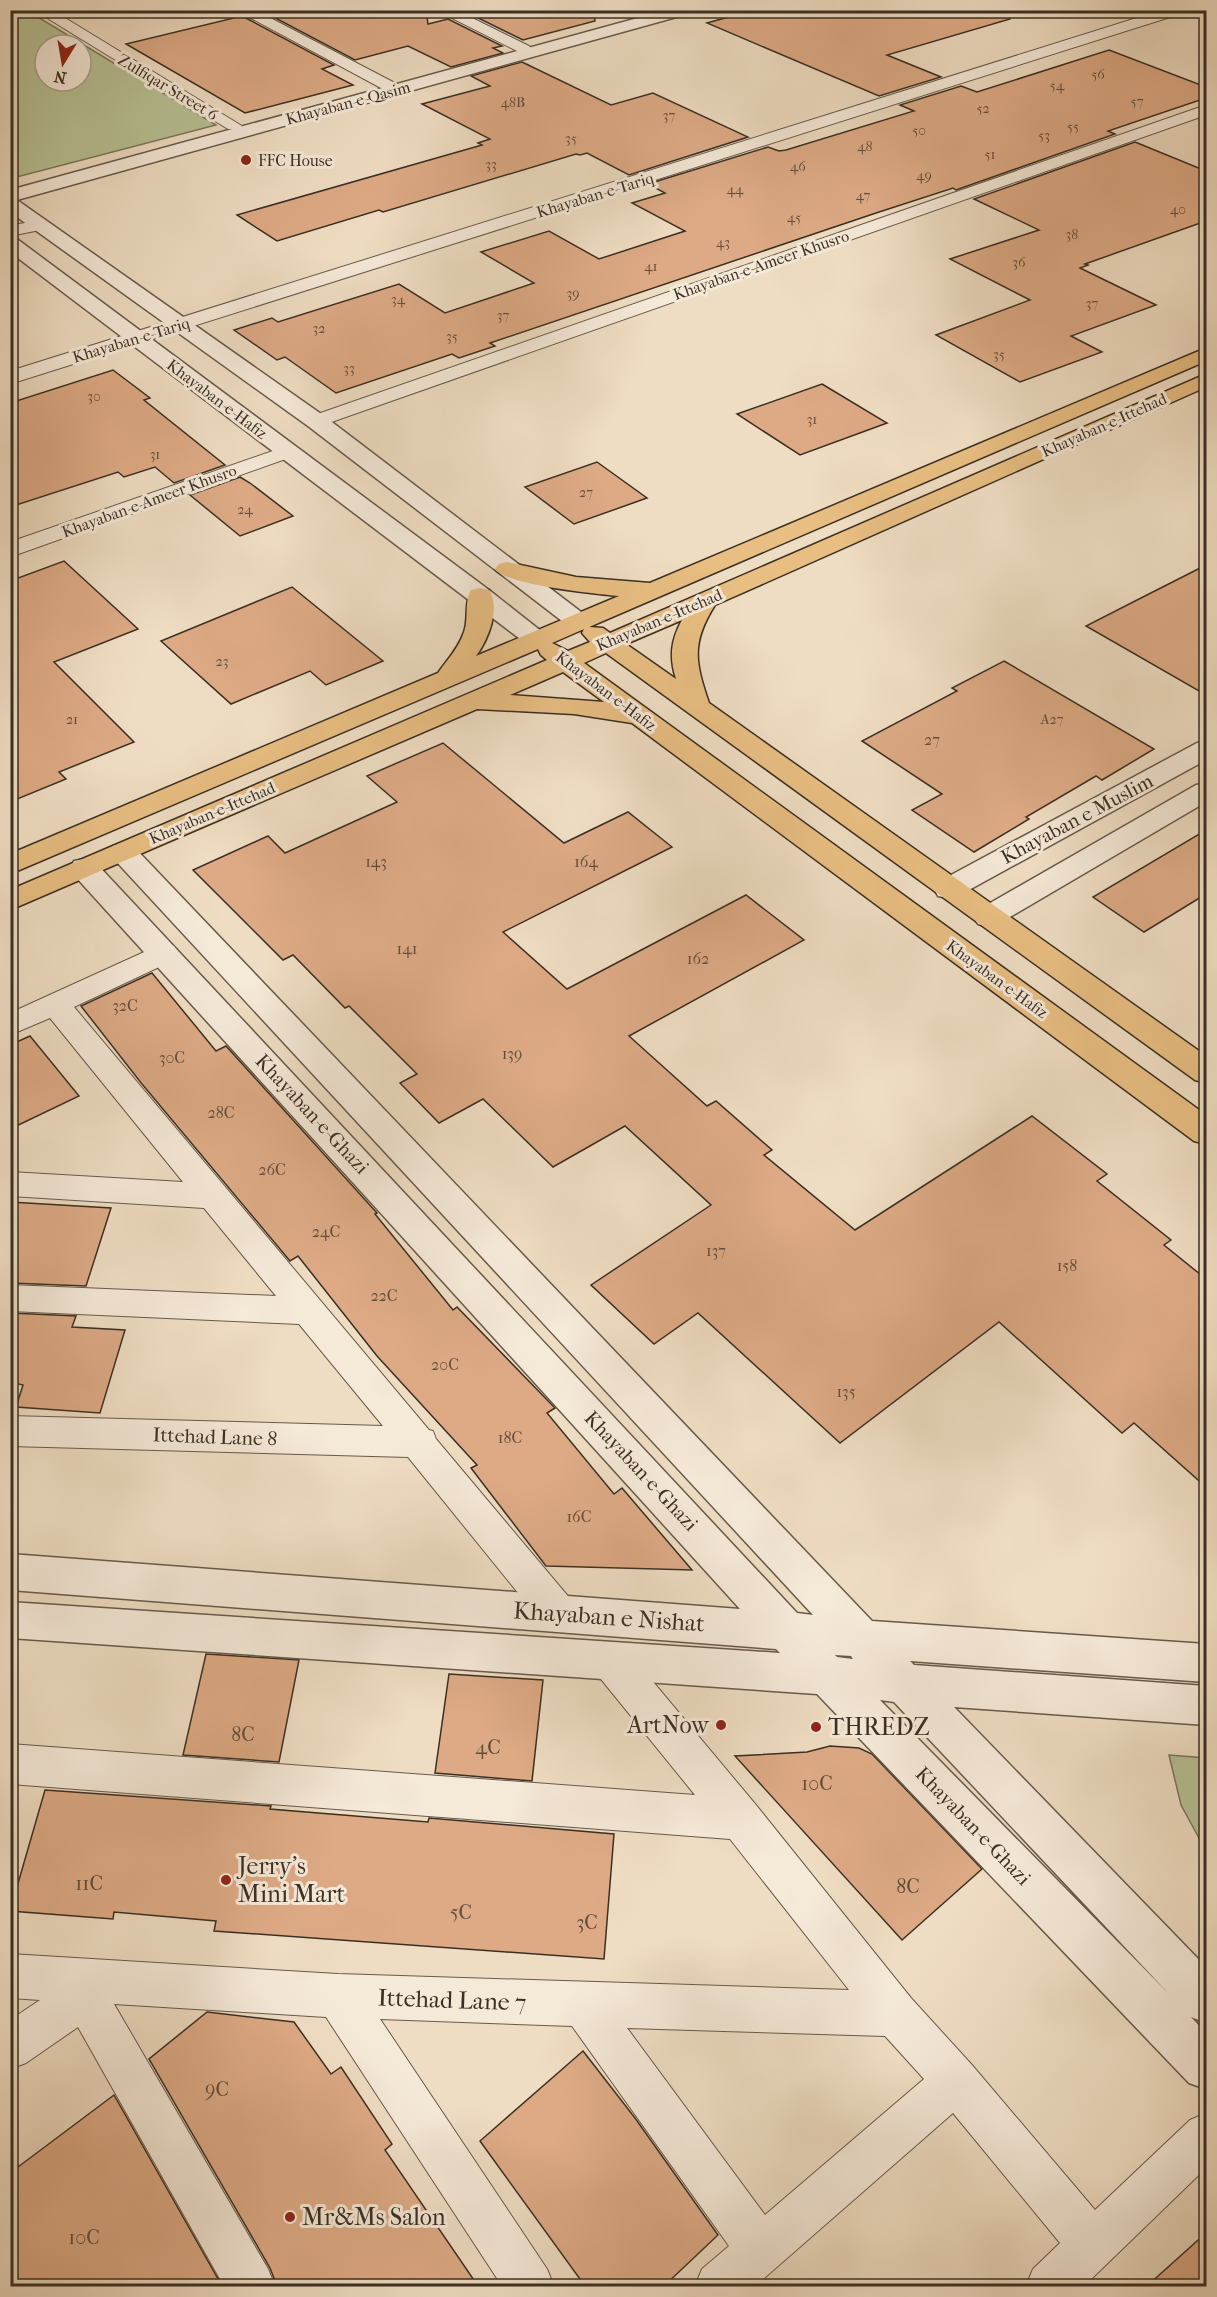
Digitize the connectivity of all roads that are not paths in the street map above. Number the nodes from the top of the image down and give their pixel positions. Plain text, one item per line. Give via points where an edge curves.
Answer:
1 (40, 10) edge
2 (243, 10) edge
3 (443, 10) edge
4 (687, 10) edge
5 (1149, 10) edge
6 (1178, 10) edge
7 (656, 11) edge
8 (1122, 23) junction
9 (524, 49) junction
10 (387, 85) junction
11 (1206, 110) edge
12 (234, 126) junction
13 (1206, 126) edge
14 (699, 148) junction
15 (721, 155) junction
16 (670, 157) junction
17 (689, 165) junction
18 (1063, 168) junction
19 (10, 187) edge
20 (10, 196) edge
21 (10, 203) edge
22 (39, 225) junction
23 (10, 231) edge
24 (10, 243) edge
25 (174, 319) junction
26 (130, 332) junction
27 (1206, 354) edge
28 (10, 363) edge
29 (524, 368) dead end
30 (10, 378) edge
31 (1206, 380) edge
32 (316, 421) junction
33 (357, 428) dead end
34 (334, 435) junction
35 (269, 438) junction
36 (287, 452) junction
37 (10, 529) edge
38 (10, 550) edge
39 (507, 568) junction
40 (656, 590) junction
41 (480, 594) junction
42 (706, 599) junction
43 (580, 623) junction
44 (537, 640) junction
45 (608, 643) junction
46 (565, 661) junction
47 (445, 680) junction
48 (468, 702) junction
49 (697, 707) junction
50 (641, 717) junction
51 (1206, 749) edge
52 (1206, 791) edge
53 (123, 852) junction
54 (10, 865) edge
55 (84, 868) junction
56 (948, 889) junction
57 (10, 901) edge
58 (988, 917) junction
59 (164, 953) junction
60 (55, 1004) junction
61 (10, 1025) edge
62 (1206, 1072) edge
63 (1206, 1132) edge
64 (10, 1184) edge
65 (211, 1196) junction
66 (10, 1298) edge
67 (307, 1311) junction
68 (10, 1431) edge
69 (420, 1443) junction
70 (10, 1572) edge
71 (558, 1613) junction
72 (10, 1620) edge
73 (788, 1631) junction
74 (862, 1639) junction
75 (610, 1660) junction
76 (1206, 1663) edge
77 (827, 1675) junction
78 (904, 1684) junction
79 (1206, 1705) edge
80 (10, 1764) edge
81 (741, 1819) junction
82 (10, 1976) edge
83 (95, 1990) junction
84 (338, 1996) junction
85 (1206, 2000) edge
86 (583, 2004) junction
87 (895, 2014) junction
88 (10, 2047) edge
89 (1206, 2066) edge
90 (956, 2081) junction
91 (1206, 2136) edge
92 (1092, 2244) junction
93 (761, 2250) junction
94 (250, 2286) edge
95 (530, 2286) edge
96 (718, 2286) edge
97 (1050, 2286) edge

1 - 12 street, Zulfiqar Street 6
2 - 10 street
3 - 9 street
4 - 20 street, Khayaban-e-Qasim
5 - 8 street, Khayaban-e-Tariq
6 - 8 street, Khayaban-e-Tariq
7 - 9 street, Khayaban-e-Qasim
8 - 14 street, Khayaban-e-Tariq
8 - 15 street, Khayaban-e-Tariq
9 - 10 street, Khayaban-e-Qasim
10 - 12 street, Khayaban-e-Qasim
11 - 18 street, Khayaban-e-Ameer Khusro
12 - 19 street, Khayaban-e-Qasim
13 - 18 street, Khayaban-e-Ameer Khusro via 1087,168
14 - 15 street via 704,154
14 - 16 street, Khayaban-e-Tariq
15 - 17 street, Khayaban-e-Tariq
16 - 17 street via 688,159
16 - 25 street, Khayaban-e-Tariq
17 - 25 street, Khayaban-e-Tariq
18 - 29 street, Khayaban-e-Ameer Khusro
18 - 32 street, Khayaban-e-Ameer Khusro via 1037,168
21 - 22 street, Khayaban-e-Hafiz
22 - 23 street
22 - 25 street, Khayaban-e-Hafiz
24 - 26 street, Khayaban-e-Hafiz
25 - 26 street, Khayaban-e-Tariq
25 - 32 street, Khayaban-e-Hafiz
26 - 28 street, Khayaban-e-Tariq
26 - 30 street, Khayaban-e-Tariq
26 - 35 street, Khayaban-e-Hafiz
27 - 40 main road, Khayaban-e-Ittehad
31 - 42 main road, Khayaban-e-Ittehad
32 - 34 street, Khayaban-e-Hafiz
33 - 34 street
34 - 39 street, Khayaban-e-Hafiz
35 - 36 street, Khayaban-e-Hafiz
35 - 37 street, Khayaban-e-Ameer Khusro
36 - 38 street, Khayaban-e-Ameer Khusro
36 - 41 street, Khayaban-e-Hafiz
39 - 40 main road via 546,581 579,586
39 - 43 street, Khayaban-e-Hafiz
40 - 43 main road, Khayaban-e-Ittehad
41 - 44 street, Khayaban-e-Hafiz
41 - 47 main road via 480,629
42 - 45 main road, Khayaban-e-Ittehad
42 - 49 main road via 690,623 683,646 684,666
43 - 44 main road, Khayaban-e-Ittehad
43 - 45 main road, Khayaban-e-Hafiz
44 - 46 main road, Khayaban-e-Hafiz
44 - 47 main road, Khayaban-e-Ittehad
45 - 46 main road, Khayaban-e-Ittehad
45 - 49 main road, Khayaban-e-Hafiz
46 - 48 main road, Khayaban-e-Ittehad
46 - 50 main road, Khayaban-e-Hafiz
47 - 54 main road, Khayaban-e-Ittehad
48 - 50 main road via 597,707
48 - 53 main road, Khayaban-e-Ittehad
49 - 56 main road, Khayaban-e-Hafiz
50 - 63 main road, Khayaban-e-Hafiz
51 - 56 street, Khayaban e Muslim
52 - 58 street
53 - 55 main road, Khayaban-e-Ittehad
53 - 74 street
55 - 57 main road, Khayaban-e-Ittehad
55 - 59 street, Khayaban-e-Ghazi
56 - 58 main road, Khayaban-e-Hafiz
58 - 62 main road, Khayaban-e-Hafiz
59 - 60 street
59 - 73 street, Khayaban-e-Ghazi
60 - 61 street
60 - 65 street
64 - 65 street
65 - 67 street
66 - 67 street
67 - 69 street
68 - 69 street, Ittehad Lane 8
69 - 71 street
70 - 71 street, Khayaban e Nishat
71 - 73 street, Khayaban e Nishat
72 - 75 street, Khayaban e Nishat
73 - 74 street, Khayaban e Nishat
73 - 77 street, Khayaban-e-Ghazi
74 - 76 street, Khayaban e Nishat
74 - 78 street
75 - 77 street, Khayaban e Nishat
75 - 81 street
77 - 78 street, Khayaban e Nishat
77 - 89 street, Khayaban-e-Ghazi
78 - 79 street, Khayaban e Nishat
78 - 85 street
80 - 81 street
81 - 87 street
82 - 83 street, Ittehad Lane 7
83 - 84 street, Ittehad Lane 7
83 - 88 street
83 - 94 street
84 - 86 street, Ittehad Lane 7
84 - 95 street
86 - 87 street, Ittehad Lane 7
86 - 93 street
87 - 90 street
90 - 92 street
90 - 93 street
91 - 92 street
92 - 97 street
93 - 96 street

